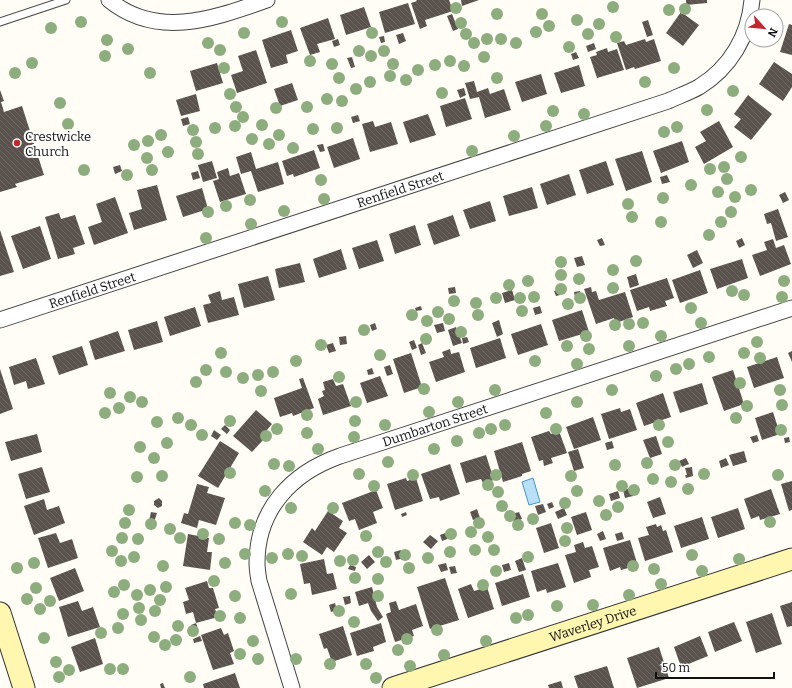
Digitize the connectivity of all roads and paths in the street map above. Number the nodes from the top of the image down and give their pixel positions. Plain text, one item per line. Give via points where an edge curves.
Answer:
1 (66, 0) edge
2 (109, 0) edge
3 (267, 0) edge
4 (752, 0) edge
5 (0, 22) edge
6 (792, 308) edge
7 (0, 320) edge
8 (792, 558) edge
9 (0, 613) edge
10 (24, 688) edge
11 (292, 688) edge
12 (393, 688) edge

1 - 5 lane
2 - 3 street via 129,13 166,22 208,19
4 - 7 street, Renfield Street via 746,28 739,47 732,56 708,81 668,101
6 - 11 street, Dumbarton Street via 340,456 306,471 282,493 264,521 257,564 259,581
8 - 12 street, Waverley Drive
9 - 10 street

